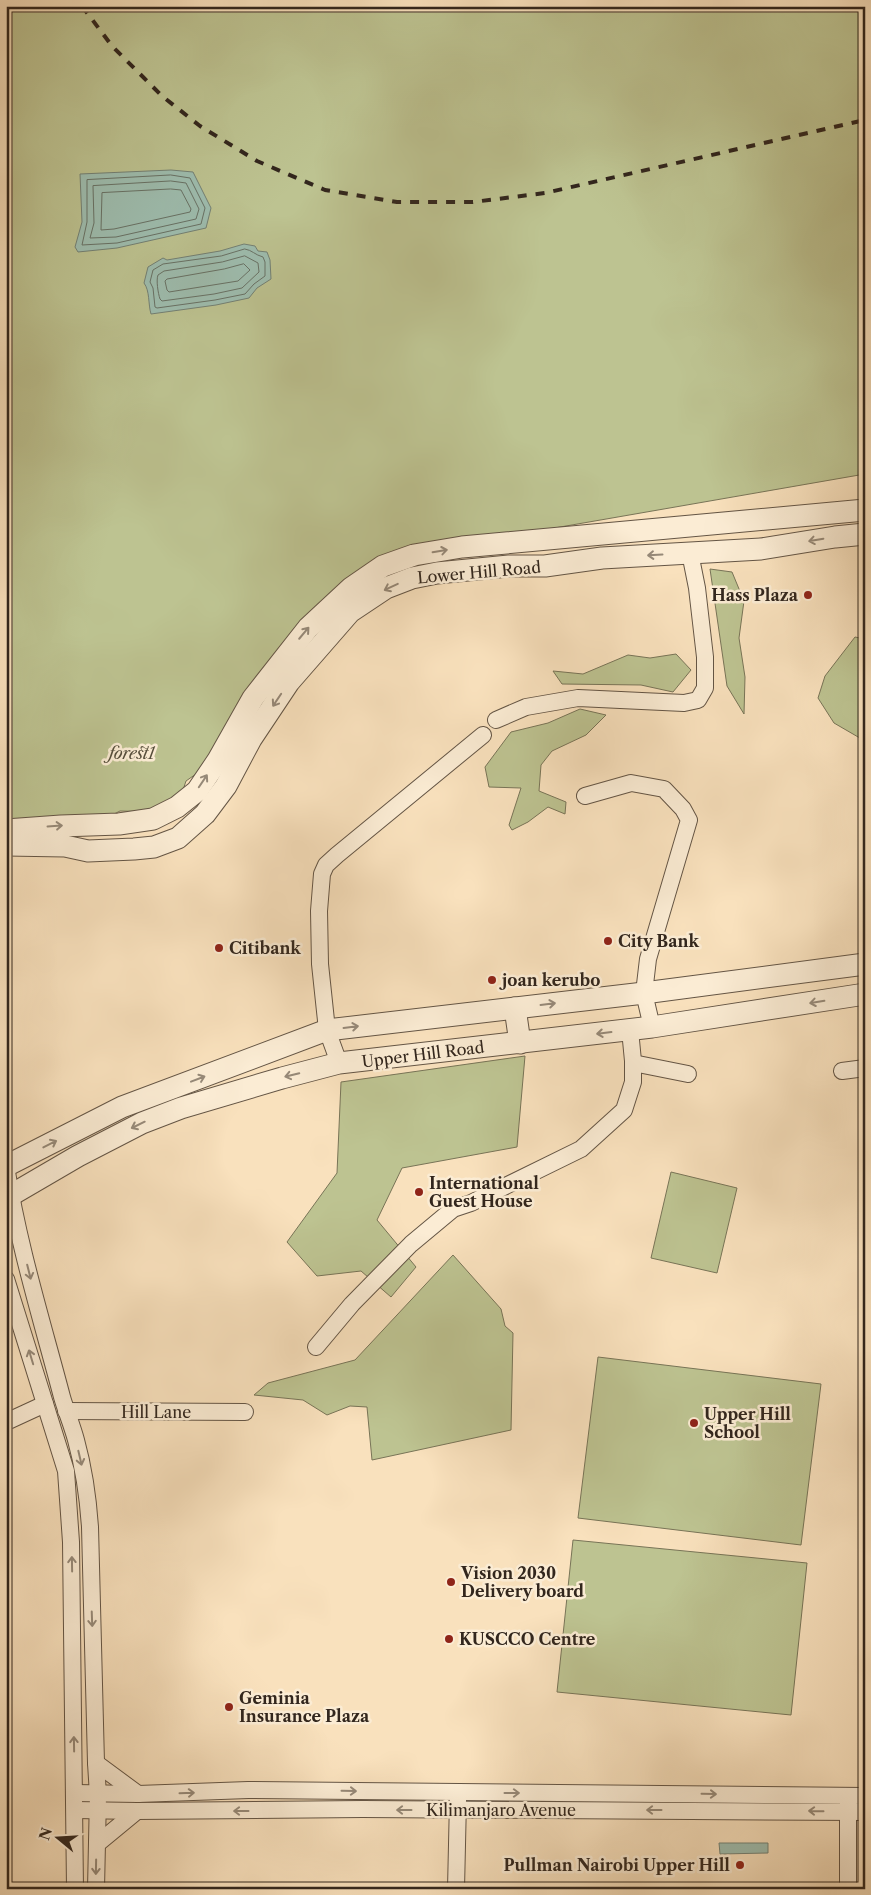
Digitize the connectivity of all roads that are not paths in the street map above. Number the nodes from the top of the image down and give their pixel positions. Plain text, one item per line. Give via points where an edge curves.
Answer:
1 (865, 510) edge
2 (865, 534) edge
3 (690, 553) junction
4 (496, 720) dead end
5 (483, 735) dead end
6 (585, 796) dead end
7 (6, 830) edge
8 (6, 845) edge
9 (865, 964) edge
10 (644, 993) junction
11 (865, 994) edge
12 (515, 1008) junction
13 (652, 1028) junction
14 (327, 1030) junction
15 (630, 1030) junction
16 (520, 1043) junction
17 (339, 1063) junction
18 (633, 1063) junction
19 (865, 1068) edge
20 (842, 1071) dead end
21 (688, 1074) dead end
22 (6, 1166) edge
23 (8, 1197) edge
24 (6, 1279) edge
25 (316, 1347) dead end
26 (45, 1404) junction
27 (66, 1411) junction
28 (245, 1412) dead end
29 (6, 1422) edge
30 (96, 1763) junction
31 (458, 1792) junction
32 (74, 1793) junction
33 (138, 1794) junction
34 (865, 1796) edge
35 (98, 1803) junction
36 (848, 1804) junction
37 (74, 1810) junction
38 (458, 1810) junction
39 (137, 1812) junction
40 (865, 1812) edge
41 (96, 1844) junction
42 (74, 1889) edge
43 (96, 1889) edge
44 (456, 1889) edge
45 (848, 1889) edge

7 -> 1 street, Lower Hill Road via 119,824 153,819 177,807 196,791 218,760 253,698 308,628 351,588 383,566 414,555 462,547
2 -> 3 street, Lower Hill Road via 761,549
3 - 4 street via 705,657 705,688 698,700 684,703 578,698 526,708
3 -> 8 street, Lower Hill Road via 437,573 386,588 350,612 289,682 251,739 226,786 205,814 178,838 154,847 126,850 88,851 65,846
5 - 14 street via 326,865 322,874 319,911 320,964
6 - 10 street via 631,783 664,789 689,820 648,959
9 - 10 street
12 -> 10 street
10 - 13 street
11 -> 13 street, Upper Hill Road
14 -> 12 street
12 - 16 street
13 - 15 street, Upper Hill Road
14 - 17 street
22 -> 14 street via 122,1107
15 -> 16 street, Upper Hill Road
15 - 18 street
16 - 17 street, Upper Hill Road
17 -> 23 street, Upper Hill Road via 181,1108 142,1123
18 - 21 street
18 - 25 street via 630,1098 624,1110 612,1121 581,1148 453,1209 411,1244 352,1304
19 - 20 street
22 - 23 street
23 -> 27 street
26 -> 24 street
26 - 29 street
32 -> 26 street via 71,1522 66,1471
27 - 28 street, Hill Lane
27 -> 30 street via 83,1468 90,1518
30 - 33 street
30 - 35 street
33 -> 31 street, Kilimanjaro Avenue via 248,1790
31 -> 36 street, Kilimanjaro Avenue
31 - 38 street
32 - 35 street, Kilimanjaro Avenue
32 - 37 street
33 - 35 street, Kilimanjaro Avenue
34 - 36 street, Kilimanjaro Avenue
35 - 37 street, Kilimanjaro Avenue
35 - 39 street, Kilimanjaro Avenue
35 - 41 street
36 -> 38 street, Kilimanjaro Avenue
36 - 40 street, Kilimanjaro Avenue
36 - 45 street
37 - 42 street
38 -> 39 street, Kilimanjaro Avenue
38 - 44 street
39 - 41 street
41 -> 43 street

